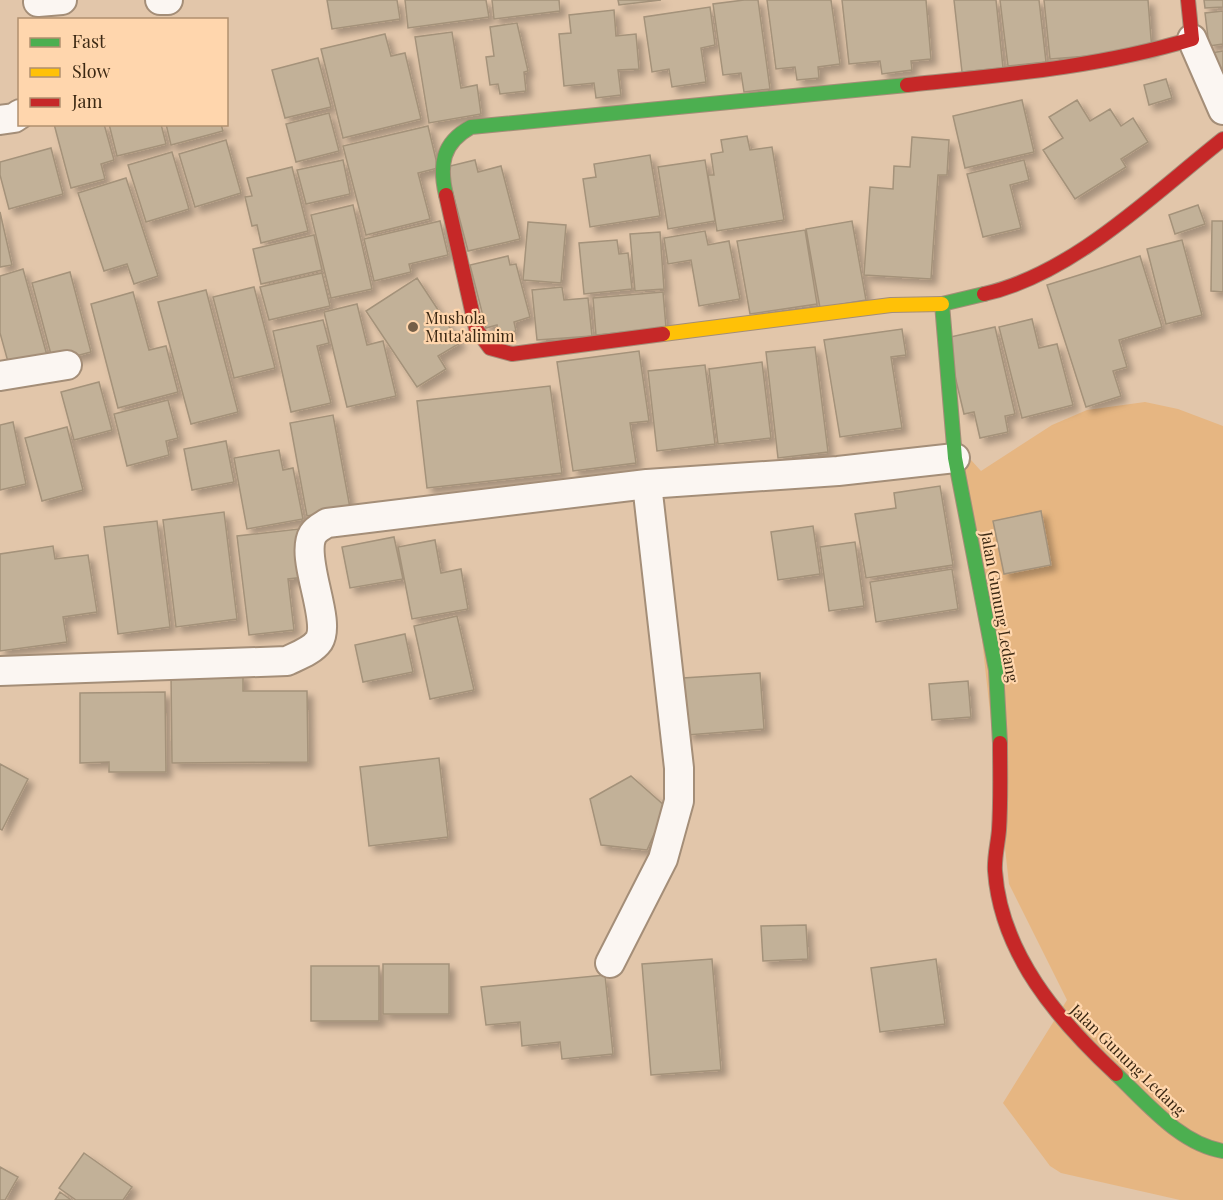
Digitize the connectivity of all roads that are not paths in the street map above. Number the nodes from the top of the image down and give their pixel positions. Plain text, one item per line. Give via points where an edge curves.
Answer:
1 (160, 0) edge
2 (168, 0) edge
3 (1188, 0) edge
4 (1192, 39) junction
5 (1223, 111) edge
6 (18, 115) edge
7 (0, 120) edge
8 (1223, 139) edge
9 (942, 304) junction
10 (67, 365) dead end
11 (0, 376) edge
12 (955, 458) junction
13 (647, 484) junction
14 (0, 671) edge
15 (610, 963) dead end
16 (1223, 1151) edge

1 - 2 street
3 - 4 street
4 - 5 street
4 - 9 street via 1142,54 1016,74 471,127 456,134 442,158 441,172 476,329 480,340 496,352 512,354 891,305
6 - 7 street
8 - 9 street via 1105,233 1042,274 1003,290
9 - 12 street, Jalan Gunung Ledang
10 - 11 street
12 - 13 street via 838,471
12 - 16 street, Jalan Gunung Ledang via 996,670 1000,743 995,870 1004,920 1031,977 1050,1006 1092,1052 1185,1137
13 - 14 street via 327,523 316,530 309,544 322,626 320,640 287,661
13 - 15 street via 679,768 679,801 663,859

